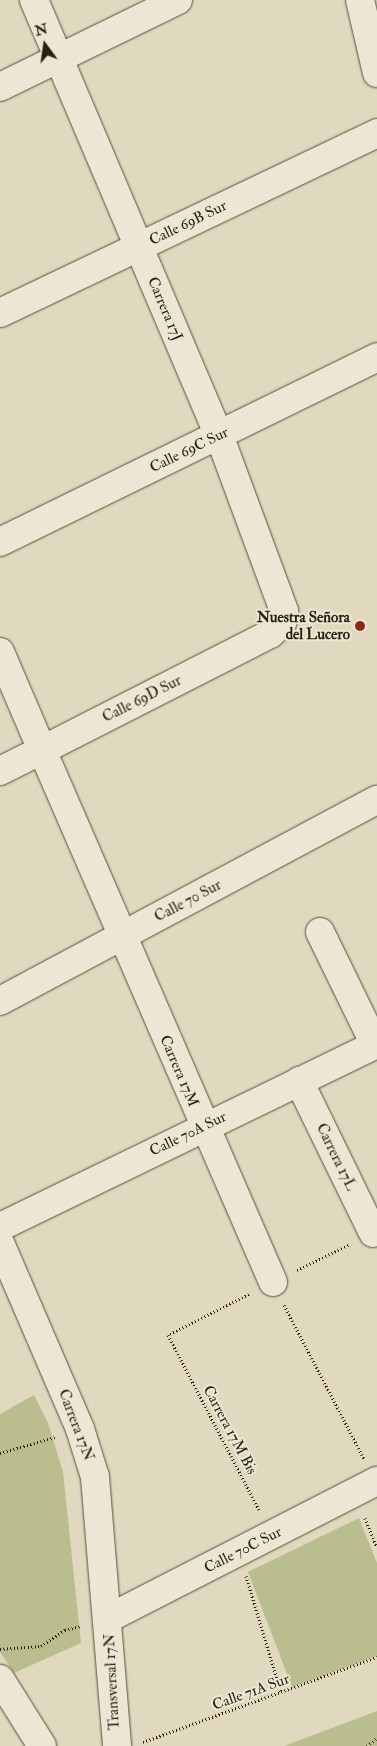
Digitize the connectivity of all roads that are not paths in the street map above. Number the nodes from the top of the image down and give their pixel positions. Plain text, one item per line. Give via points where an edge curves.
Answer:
1 (34, 0) edge
2 (178, 0) edge
3 (360, 0) edge
4 (59, 58) junction
5 (375, 58) edge
6 (0, 87) edge
7 (377, 133) edge
8 (139, 247) junction
9 (0, 314) edge
10 (377, 357) edge
11 (219, 435) junction
12 (0, 542) edge
13 (282, 623) joint
14 (0, 652) edge
15 (42, 750) junction
16 (0, 771) edge
17 (377, 800) edge
18 (320, 932) dead end
19 (122, 936) junction
20 (0, 1001) edge
21 (376, 1045) edge
22 (299, 1081) junction
23 (203, 1126) junction
24 (0, 1227) edge
25 (373, 1233) dead end
26 (0, 1243) edge
27 (273, 1282) road end
28 (376, 1482) edge
29 (109, 1618) junction
30 (0, 1679) edge
31 (42, 1746) edge
32 (117, 1746) edge

1 - 4 street, Carrera 17J
2 - 4 street
3 - 5 street
4 - 6 street
4 - 8 street, Carrera 17J
7 - 8 street, Calle 69B Sur
8 - 9 street, Calle 69B Sur
8 - 11 street, Carrera 17J
10 - 11 street, Calle 69C Sur
11 - 12 street, Calle 69C Sur
11 - 13 street, Carrera 17J via 284,611
13 - 15 street, Calle 69D Sur via 270,634
14 - 15 street, Carrera 17M
15 - 16 street, Calle 69D Sur
15 - 19 street, Carrera 17M
17 - 19 street, Calle 70 Sur
18 - 21 street
19 - 20 street, Calle 70 Sur
19 - 23 street, Carrera 17M
21 - 22 street, Calle 70A Sur
22 - 23 street, Calle 70A Sur
22 - 25 street, Carrera 17L
23 - 24 street, Calle 70A Sur
23 - 27 street, Carrera 17M
26 - 29 street, Carrera 17N via 80,1429 99,1501
28 - 29 street, Calle 70C Sur
29 - 32 street, Transversal 17N
30 - 31 street

